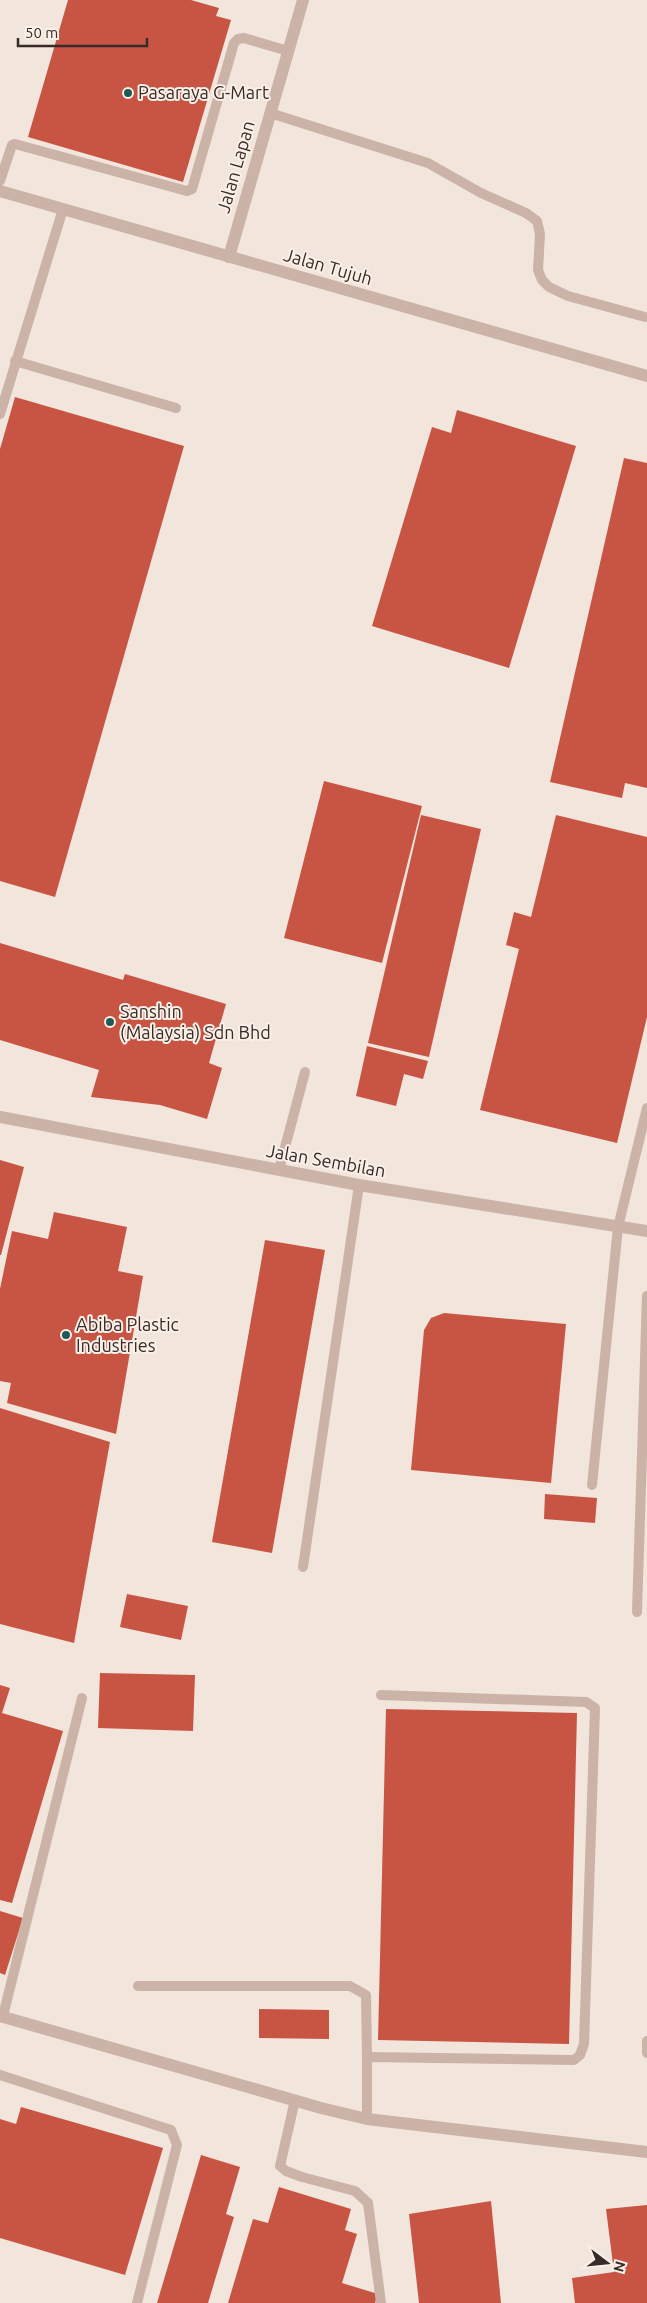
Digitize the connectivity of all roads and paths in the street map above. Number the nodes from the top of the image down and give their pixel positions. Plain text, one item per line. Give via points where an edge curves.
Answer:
1 (302, 0) edge
2 (288, 51) junction
3 (270, 113) junction
4 (0, 181) edge
5 (0, 191) edge
6 (63, 209) junction
7 (229, 257) junction
8 (644, 317) dead end
9 (15, 361) junction
10 (647, 376) edge
11 (176, 408) dead end
12 (0, 414) edge
13 (305, 1072) dead end
14 (647, 1108) edge
15 (0, 1117) edge
16 (279, 1170) junction
17 (359, 1185) junction
18 (618, 1227) junction
19 (647, 1231) edge
20 (647, 1296) edge
21 (592, 1484) dead end
22 (303, 1568) dead end
23 (637, 1612) dead end
24 (381, 1695) dead end
25 (82, 1698) dead end
26 (138, 1986) dead end
27 (1, 2016) edge
28 (647, 2041) edge
29 (647, 2054) edge
30 (367, 2057) junction
31 (0, 2075) edge
32 (295, 2100) junction
33 (367, 2118) junction
34 (647, 2152) edge
35 (138, 2303) edge
36 (382, 2303) edge

1 - 2 street, Jalan Lapan
2 - 3 street, Jalan Lapan
2 - 4 lane via 244,38 234,43 192,189 188,191 15,144
3 - 7 street, Jalan Lapan
3 - 8 lane via 428,163 481,193 532,216 537,221 540,234 538,270 549,287 568,296
5 - 6 street, Jalan Tujuh
6 - 7 street, Jalan Tujuh
6 - 9 lane
7 - 10 street, Jalan Tujuh
9 - 11 lane
9 - 12 lane
13 - 16 lane
14 - 18 lane
15 - 16 street, Jalan Sembilan
16 - 17 street, Jalan Sembilan
17 - 18 street, Jalan Sembilan
17 - 22 lane
18 - 19 street, Jalan Sembilan
18 - 21 lane
20 - 23 lane
24 - 30 lane via 586,1702 595,1708 584,2044 574,2060
25 - 27 lane
26 - 30 lane via 350,1986 366,1996
27 - 32 street
28 - 29 lane
30 - 33 lane
31 - 35 lane via 171,2130 175,2136 177,2145
32 - 33 street
32 - 36 lane via 280,2166 302,2177 355,2191 368,2203
33 - 34 street

